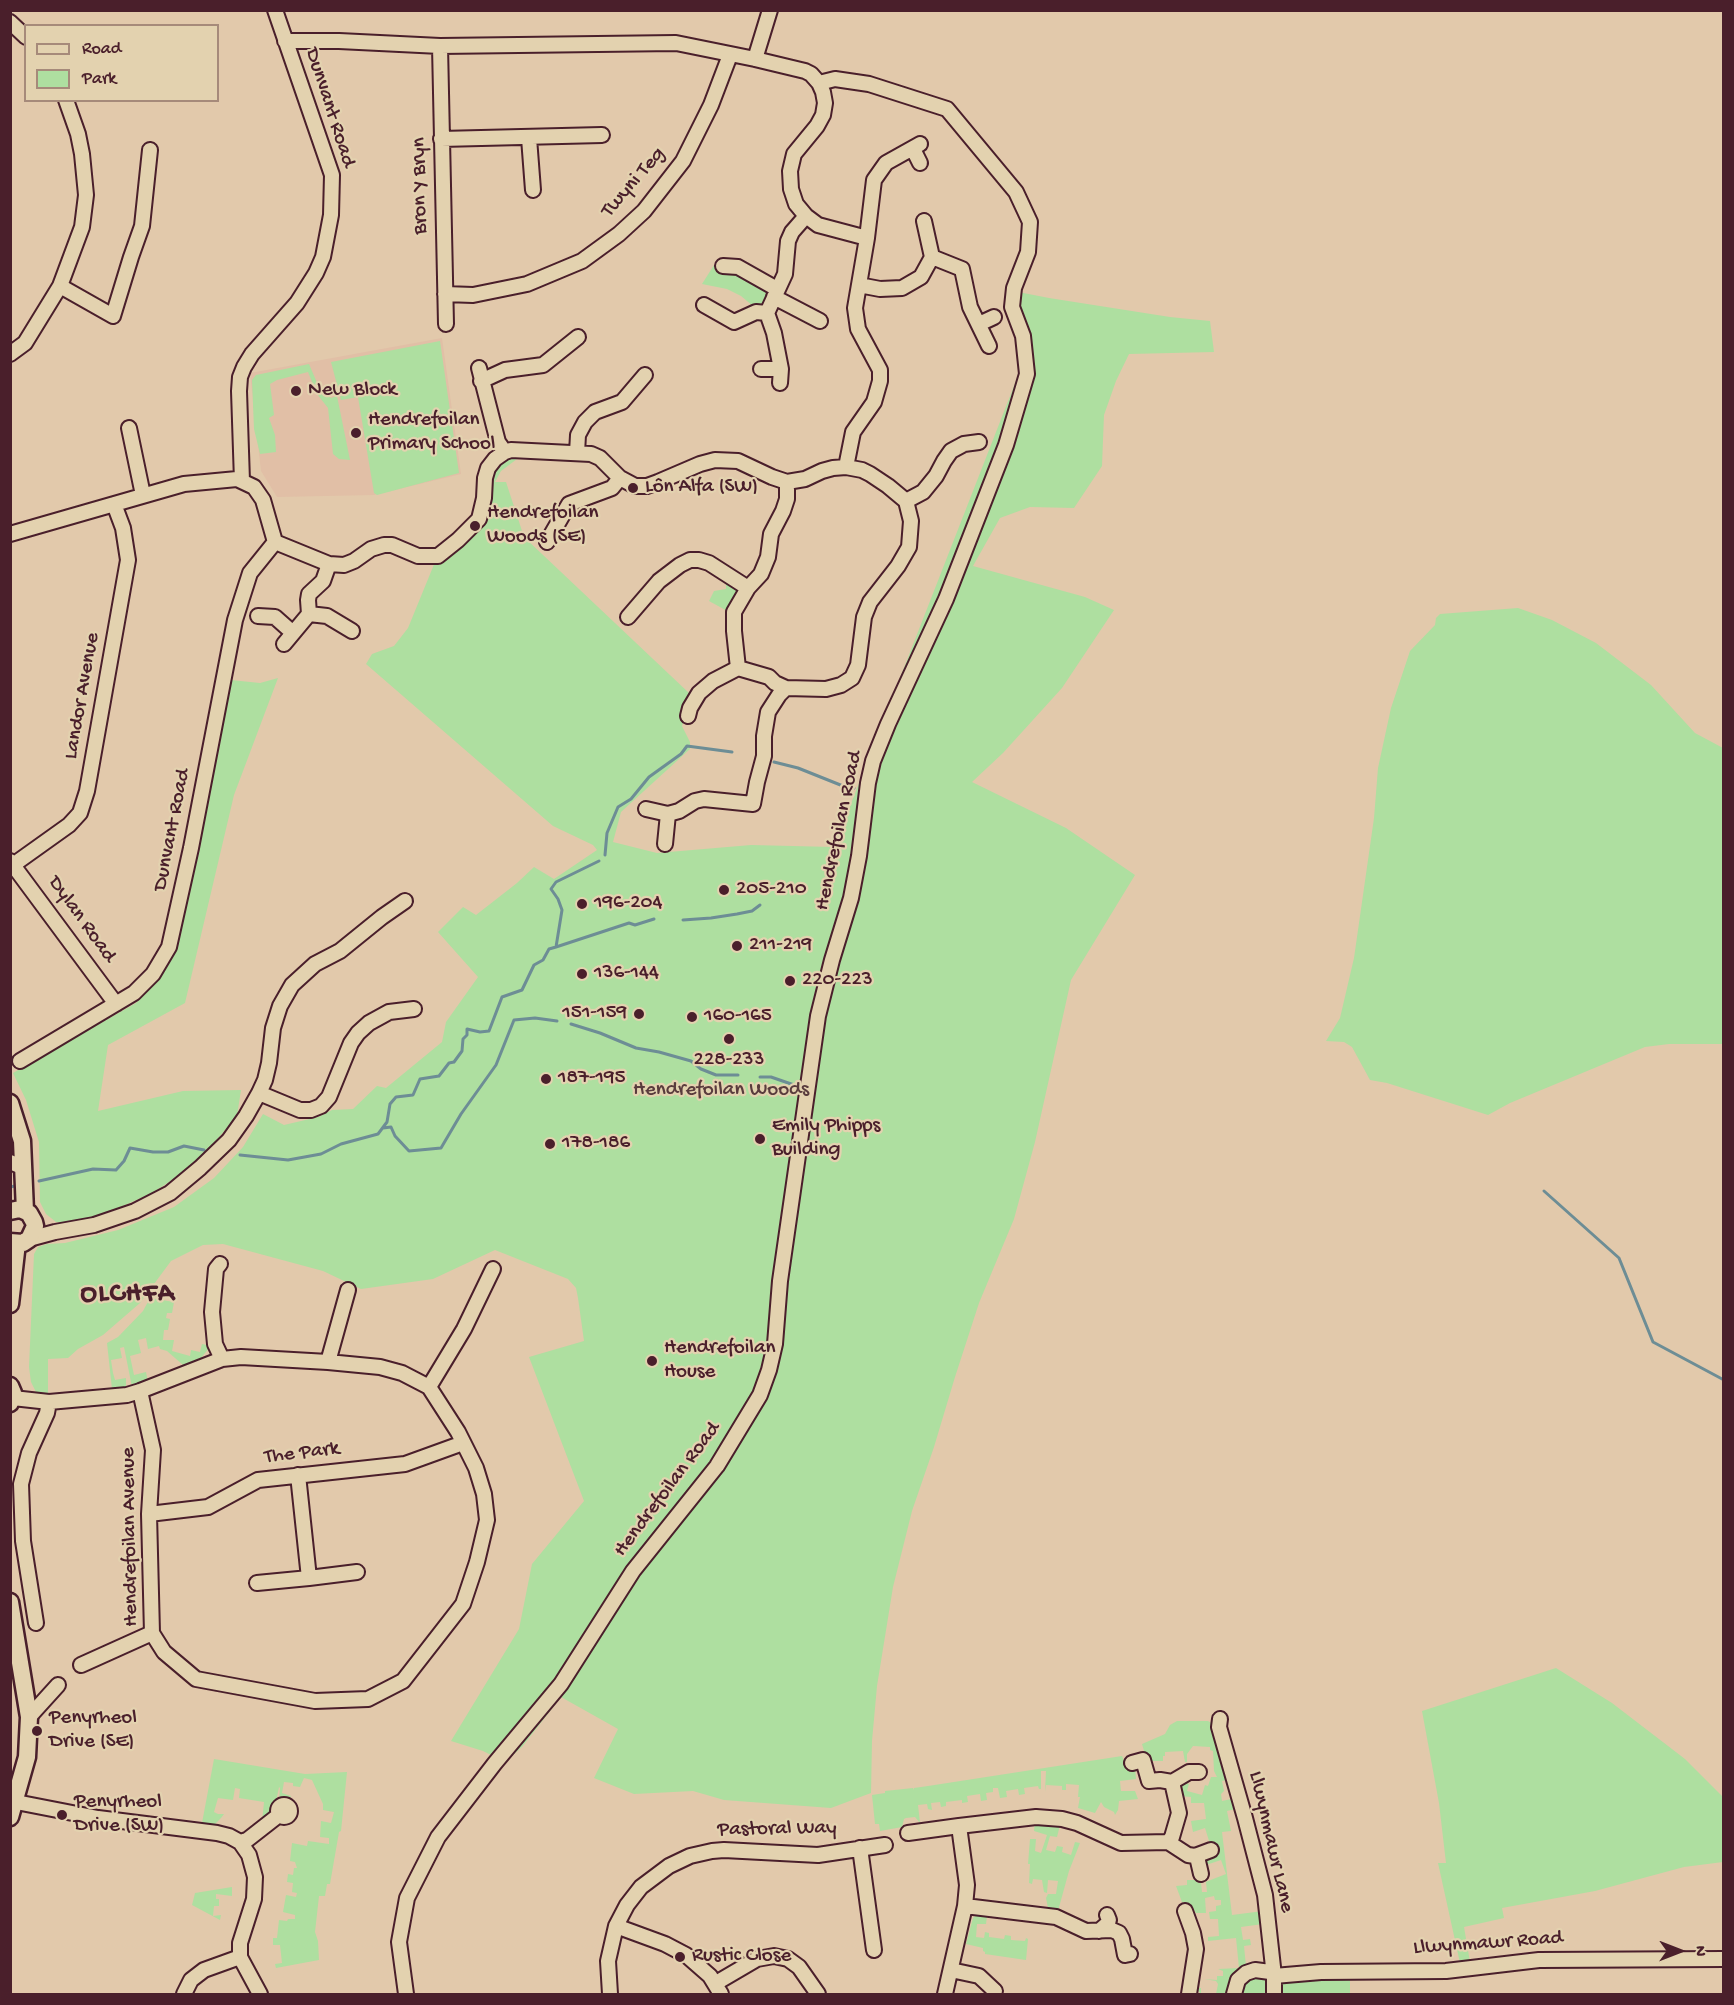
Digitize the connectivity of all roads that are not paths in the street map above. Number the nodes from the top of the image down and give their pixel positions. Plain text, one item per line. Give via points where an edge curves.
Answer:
1 (275, 10) edge
2 (770, 10) edge
3 (10, 22) edge
4 (24, 34) edge
5 (285, 41) junction
6 (440, 46) junction
7 (730, 55) junction
8 (755, 59) junction
9 (817, 80) junction
10 (69, 102) edge
11 (593, 131) dead end
12 (529, 138) junction
13 (441, 139) junction
14 (150, 150) dead end
15 (920, 163) dead end
16 (533, 190) dead end
17 (806, 216) junction
18 (924, 221) dead end
19 (867, 238) junction
20 (932, 257) junction
21 (723, 266) dead end
22 (859, 285) junction
23 (60, 286) junction
24 (775, 293) junction
25 (445, 294) junction
26 (704, 305) dead end
27 (768, 313) junction
28 (994, 317) dead end
29 (820, 321) dead end
30 (446, 324) dead end
31 (979, 324) junction
32 (578, 337) dead end
33 (989, 346) dead end
34 (10, 354) edge
35 (761, 369) dead end
36 (781, 369) junction
37 (645, 375) dead end
38 (780, 383) dead end
39 (129, 428) dead end
40 (979, 442) dead end
41 (505, 452) junction
42 (578, 453) junction
43 (846, 467) junction
44 (620, 478) junction
45 (242, 481) junction
46 (787, 482) junction
47 (143, 495) junction
48 (906, 501) junction
49 (114, 504) junction
50 (10, 534) edge
51 (275, 542) junction
52 (547, 542) dead end
53 (329, 564) junction
54 (748, 588) junction
55 (631, 590) dead end
56 (641, 601) junction
57 (309, 614) junction
58 (258, 616) dead end
59 (627, 617) dead end
60 (352, 631) dead end
61 (738, 668) junction
62 (786, 688) junction
63 (687, 710) dead end
64 (646, 809) dead end
65 (668, 814) junction
66 (665, 844) dead end
67 (12, 863) edge
68 (405, 901) dead end
69 (116, 1004) junction
70 (414, 1009) dead end
71 (20, 1061) dead end
72 (259, 1093) junction
73 (10, 1103) edge
74 (16, 1165) edge
75 (20, 1213) edge
76 (55, 1232) junction
77 (19, 1241) edge
78 (220, 1264) dead end
79 (493, 1269) dead end
80 (348, 1290) dead end
81 (10, 1304) edge
82 (222, 1359) junction
83 (328, 1362) junction
84 (429, 1387) junction
85 (140, 1391) junction
86 (11, 1396) edge
87 (49, 1402) junction
88 (464, 1443) junction
89 (298, 1475) junction
90 (149, 1514) junction
91 (357, 1572) dead end
92 (309, 1578) junction
93 (257, 1583) dead end
94 (10, 1602) edge
95 (36, 1623) dead end
96 (152, 1633) junction
97 (14, 1649) edge
98 (81, 1665) dead end
99 (58, 1684) dead end
100 (29, 1717) junction
101 (1220, 1719) dead end
102 (1132, 1763) dead end
103 (1199, 1772) dead end
104 (1171, 1779) junction
105 (13, 1810) edge
106 (279, 1815) dead end
107 (959, 1826) junction
108 (908, 1833) dead end
109 (240, 1842) junction
110 (1168, 1842) junction
111 (885, 1845) dead end
112 (860, 1848) junction
113 (1211, 1850) dead end
114 (1195, 1856) junction
115 (1201, 1874) dead end
116 (965, 1906) junction
117 (1185, 1911) dead end
118 (1107, 1915) dead end
119 (616, 1926) junction
120 (1099, 1931) junction
121 (874, 1950) dead end
122 (1130, 1954) dead end
123 (240, 1957) junction
124 (1724, 1959) edge
125 (951, 1970) junction
126 (1274, 1976) junction
127 (718, 1989) edge
128 (995, 1991) dead end
129 (184, 1995) edge
130 (260, 1995) edge
131 (406, 1995) edge
132 (610, 1995) edge
133 (818, 1995) edge
134 (945, 1995) edge
135 (1189, 1995) edge
136 (1234, 1995) edge
137 (1274, 1995) edge

1 - 5 street, Dunvant Road
2 - 8 street
3 - 4 street
5 - 6 street, Hendrefoilan Road
5 - 45 street, Dunvant Road via 332,175 331,215 316,273 292,309 252,354 240,377
6 - 7 street, Hendrefoilan Road via 675,43
6 - 13 street, Bron Y Bryn
7 - 8 street, Hendrefoilan Road
7 - 25 street, Twyni Teg via 683,161 644,211 619,234 582,261 527,284 473,295
8 - 9 street, Hendrefoilan Road via 805,71
9 - 17 street via 825,103 823,115 794,154 790,171 796,204
9 - 131 street, Hendrefoilan Road via 869,84 947,109 1016,192 1030,222 1028,252 1014,288 1012,307 1023,336 1027,374 1006,445 946,598 873,761 850,898 818,1016 780,1281 775,1344 760,1395 717,1466 633,1570 561,1684 438,1837 407,1898 399,1942
10 - 23 street via 82,154 86,195 82,227
11 - 12 street
12 - 13 street
12 - 16 street
13 - 25 street, Bron Y Bryn
14 - 23 street via 142,226 113,316
15 - 19 street via 916,146 886,163 874,180
17 - 19 street via 826,228
17 - 24 street via 788,241 785,273
18 - 20 street
19 - 22 street
20 - 22 street via 921,277 902,288 880,290
20 - 31 street via 962,269 970,307
21 - 24 street via 738,267
22 - 43 street via 855,308 858,329 876,360 880,381 874,402 853,432
23 - 34 street via 25,343
24 - 27 street
24 - 29 street
25 - 30 street, Bron Y Bryn
26 - 27 street via 734,322 756,312
27 - 36 street
28 - 31 street
31 - 33 street
32 - 41 street via 543,365 480,375 498,442
35 - 36 street
36 - 38 street
37 - 42 street via 622,402 595,412 585,422 578,435
39 - 47 street
40 - 48 street via 963,437 923,492
41 - 42 street
41 - 53 street via 495,459 485,478 479,519 438,555 418,556 384,545 344,565
42 - 44 street via 600,458
43 - 46 street
43 - 48 street via 870,474
44 - 46 street via 636,486 647,486 700,464 726,459
44 - 52 street via 612,488 570,504
45 - 47 street via 184,484
45 - 51 street via 254,487 263,500
46 - 54 street via 787,499 771,534 768,557 761,574
47 - 49 street
48 - 62 street via 911,520 909,547 870,602 852,678 826,689
49 - 50 street
49 - 67 street, Landor Avenue via 128,560 87,791 80,813 69,825
51 - 53 street
51 - 69 street, Dunvant Road via 250,573 235,620 169,947 153,974
53 - 57 street via 322,581 309,594
54 - 56 street via 709,563 690,560 659,581
54 - 61 street via 735,612
55 - 56 street
56 - 59 street
57 - 58 street via 288,638 275,617
57 - 60 street via 327,616
61 - 62 street via 769,677
61 - 63 street via 713,681
62 - 65 street via 768,712 764,756 753,804 704,799
64 - 65 street
65 - 66 street
67 - 69 street, Dylan Road
68 - 72 street via 340,951 315,964 292,985 273,1028 269,1063
69 - 71 street, Dunvant Road
70 - 72 street via 388,1012 358,1033 329,1097 321,1106 300,1110
72 - 76 street via 229,1140 170,1193 135,1211 94,1225
73 - 74 main road via 22,1141
74 - 75 main road
75 - 76 street
75 - 77 main road via 34,1231
76 - 77 street
77 - 81 main road
78 - 82 street via 216,1269 212,1312 215,1344
79 - 84 street via 464,1329
80 - 83 street
82 - 83 street
82 - 85 street
83 - 84 street via 380,1367
84 - 88 street, Hendrefoilan Avenue
85 - 87 street
85 - 90 street, Hendrefoilan Avenue via 153,1450
86 - 87 street
87 - 95 street via 21,1484 23,1541
88 - 89 street, The Park via 405,1464
88 - 96 street, Hendrefoilan Avenue via 484,1494 487,1520 483,1541 464,1604 403,1681 368,1699 315,1701 196,1679 164,1652
89 - 90 street, The Park via 258,1480 208,1507
89 - 92 street
90 - 96 street, Hendrefoilan Avenue
91 - 92 street
92 - 93 street
94 - 97 main road
96 - 98 street
97 - 100 main road
99 - 100 street
100 - 105 main road via 27,1757
101 - 126 street, Llwynmawr Lane via 1259,1869
102 - 104 street via 1143,1761 1149,1781
103 - 104 street
104 - 110 street via 1179,1813
105 - 109 street via 217,1833
106 - 109 street
107 - 108 street
107 - 110 street via 1054,1818 1077,1823 1121,1843
107 - 116 street via 967,1885
109 - 123 street via 249,1855 255,1877 254,1899 240,1943
110 - 114 street
111 - 112 street, Pastoral Way
112 - 119 street, Pastoral Way via 818,1855 724,1850 690,1856 650,1879 627,1905
112 - 121 street, Pastoral Way
113 - 114 street
114 - 115 street
116 - 120 street via 1056,1917 1086,1931
116 - 125 street
117 - 135 street via 1196,1949
118 - 120 street via 1107,1924
119 - 127 street via 676,1949 696,1962
119 - 132 street, Pastoral Way via 608,1961
120 - 122 street via 1119,1933 1125,1955
123 - 129 street via 204,1970 191,1980
123 - 130 street
124 - 126 street, Llwynmawr Road via 1550,1960 1446,1971
125 - 128 street via 979,1976
125 - 134 street
126 - 136 street, Llwynmawr Road via 1255,1970 1246,1973 1238,1980
126 - 137 street
127 - 133 street via 757,1959 774,1956 799,1967

